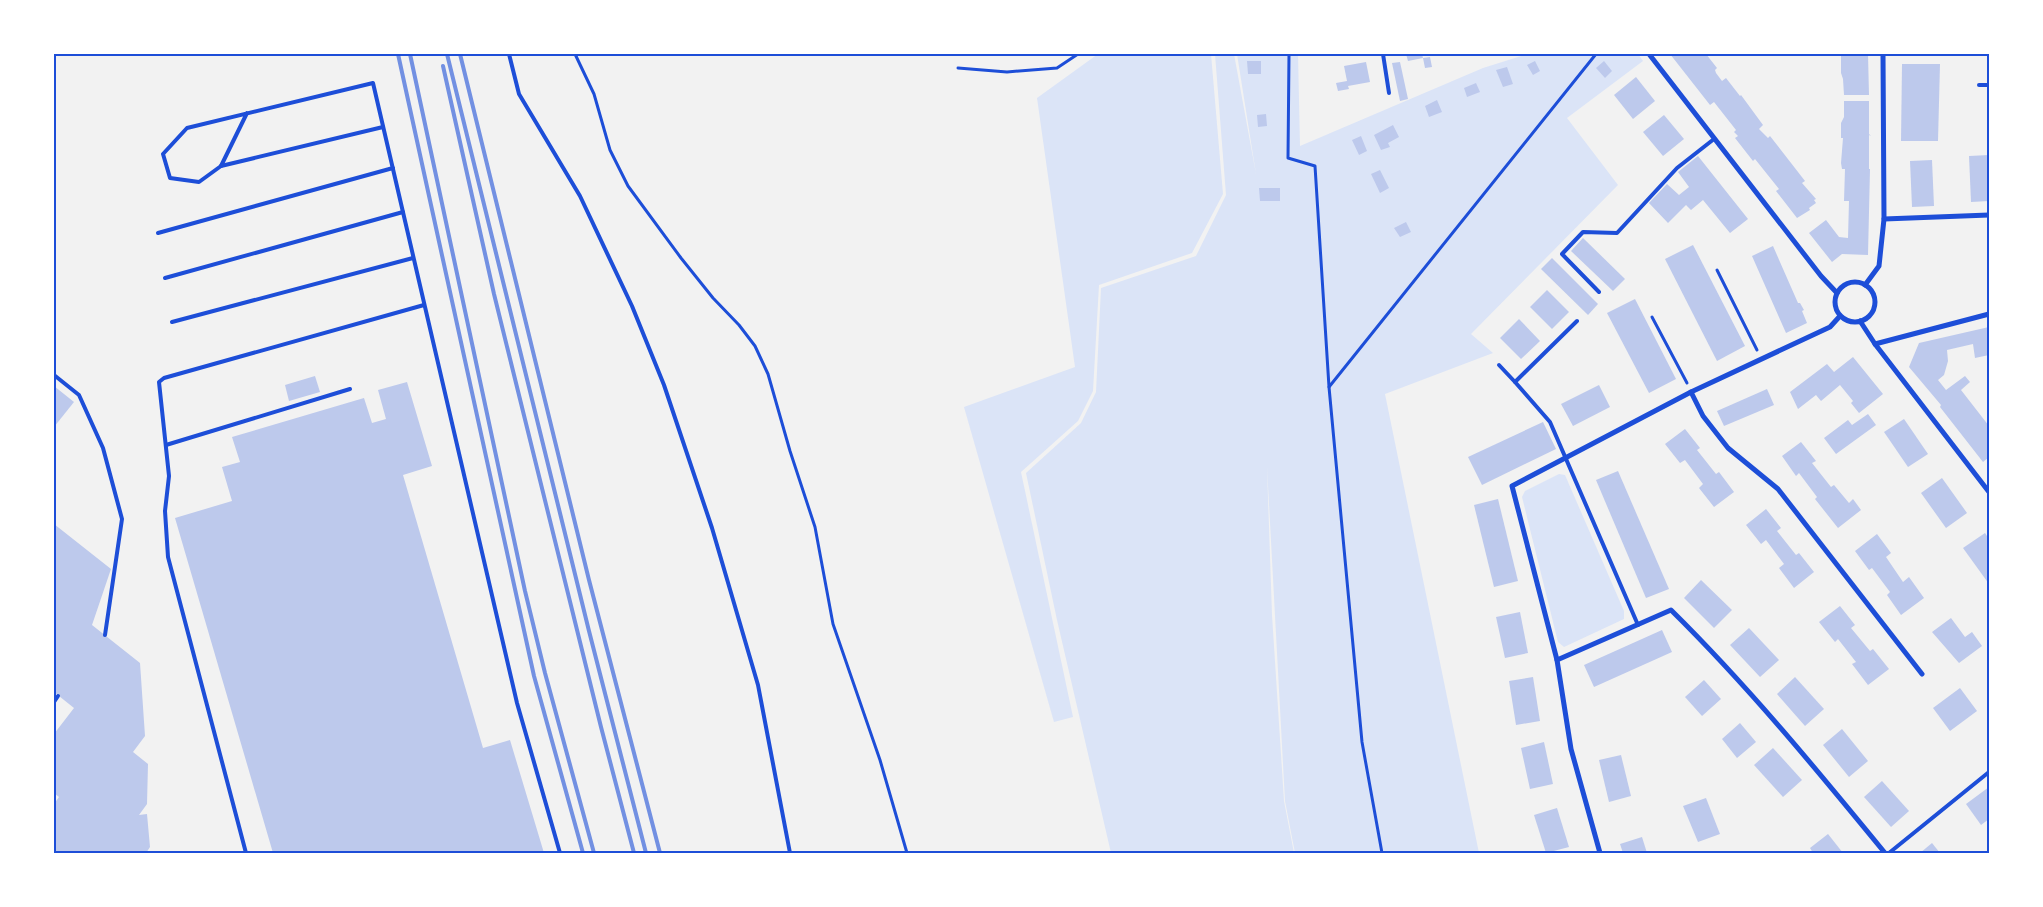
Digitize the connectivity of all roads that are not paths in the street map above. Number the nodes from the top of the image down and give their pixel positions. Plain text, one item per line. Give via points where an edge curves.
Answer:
1 (509, 54) edge
2 (1383, 54) edge
3 (1649, 54) edge
4 (1883, 54) edge
5 (1979, 85) dead end
6 (1989, 85) edge
7 (1389, 94) dead end
8 (247, 113) junction
9 (383, 127) junction
10 (1714, 139) junction
11 (221, 166) junction
12 (393, 168) junction
13 (403, 212) junction
14 (1989, 215) edge
15 (1884, 219) junction
16 (158, 233) dead end
17 (413, 258) junction
18 (165, 278) dead end
19 (1865, 284) junction
20 (1599, 292) dead end
21 (1837, 293) junction
22 (424, 306) junction
23 (1989, 314) edge
24 (1840, 316) junction
25 (1577, 321) dead end
26 (1860, 321) junction
27 (172, 322) dead end
28 (1875, 344) junction
29 (1499, 365) dead end
30 (54, 375) edge
31 (1515, 382) junction
32 (350, 390) dead end
33 (1691, 392) junction
34 (166, 445) junction
35 (1566, 459) junction
36 (1989, 492) edge
37 (1638, 625) junction
38 (105, 635) dead end
39 (1557, 660) junction
40 (1922, 674) dead end
41 (58, 696) dead end
42 (54, 702) edge
43 (1989, 772) edge
44 (246, 853) edge
45 (560, 853) edge
46 (790, 853) edge
47 (1600, 853) edge
48 (1887, 853) edge

1 - 46 lane via 519,94 580,196 632,306 664,385 712,528 758,685
2 - 7 lane
3 - 10 street
4 - 15 street
5 - 6 lane
8 - 9 lane via 373,83
8 - 11 lane
8 - 11 lane via 186,128 163,154 170,178 199,182
9 - 11 lane
9 - 12 lane
10 - 20 lane via 1677,168 1617,233 1583,232 1562,254
10 - 21 street
12 - 13 lane
12 - 16 lane
13 - 17 lane
13 - 18 lane
14 - 15 street
15 - 19 street via 1879,266
17 - 22 lane
17 - 27 lane
19 - 21 street via 1848,283
19 - 26 street via 1874,294 1875,301 1871,314
21 - 24 street via 1835,303
22 - 34 lane via 164,378 159,382
22 - 45 lane via 516,703
23 - 28 street
24 - 26 street via 1849,321
24 - 33 street via 1830,327
25 - 31 lane
26 - 28 street
28 - 36 street
29 - 31 lane
30 - 38 lane via 80,395 103,448 122,519
31 - 35 lane via 1550,422
32 - 34 lane
33 - 35 street
33 - 40 street via 1703,416 1728,448 1778,488
34 - 44 lane via 168,557
35 - 37 lane
35 - 39 street via 1512,486
37 - 39 street
37 - 48 street via 1671,610 1800,749
39 - 47 street via 1571,749
41 - 42 lane
43 - 48 lane

